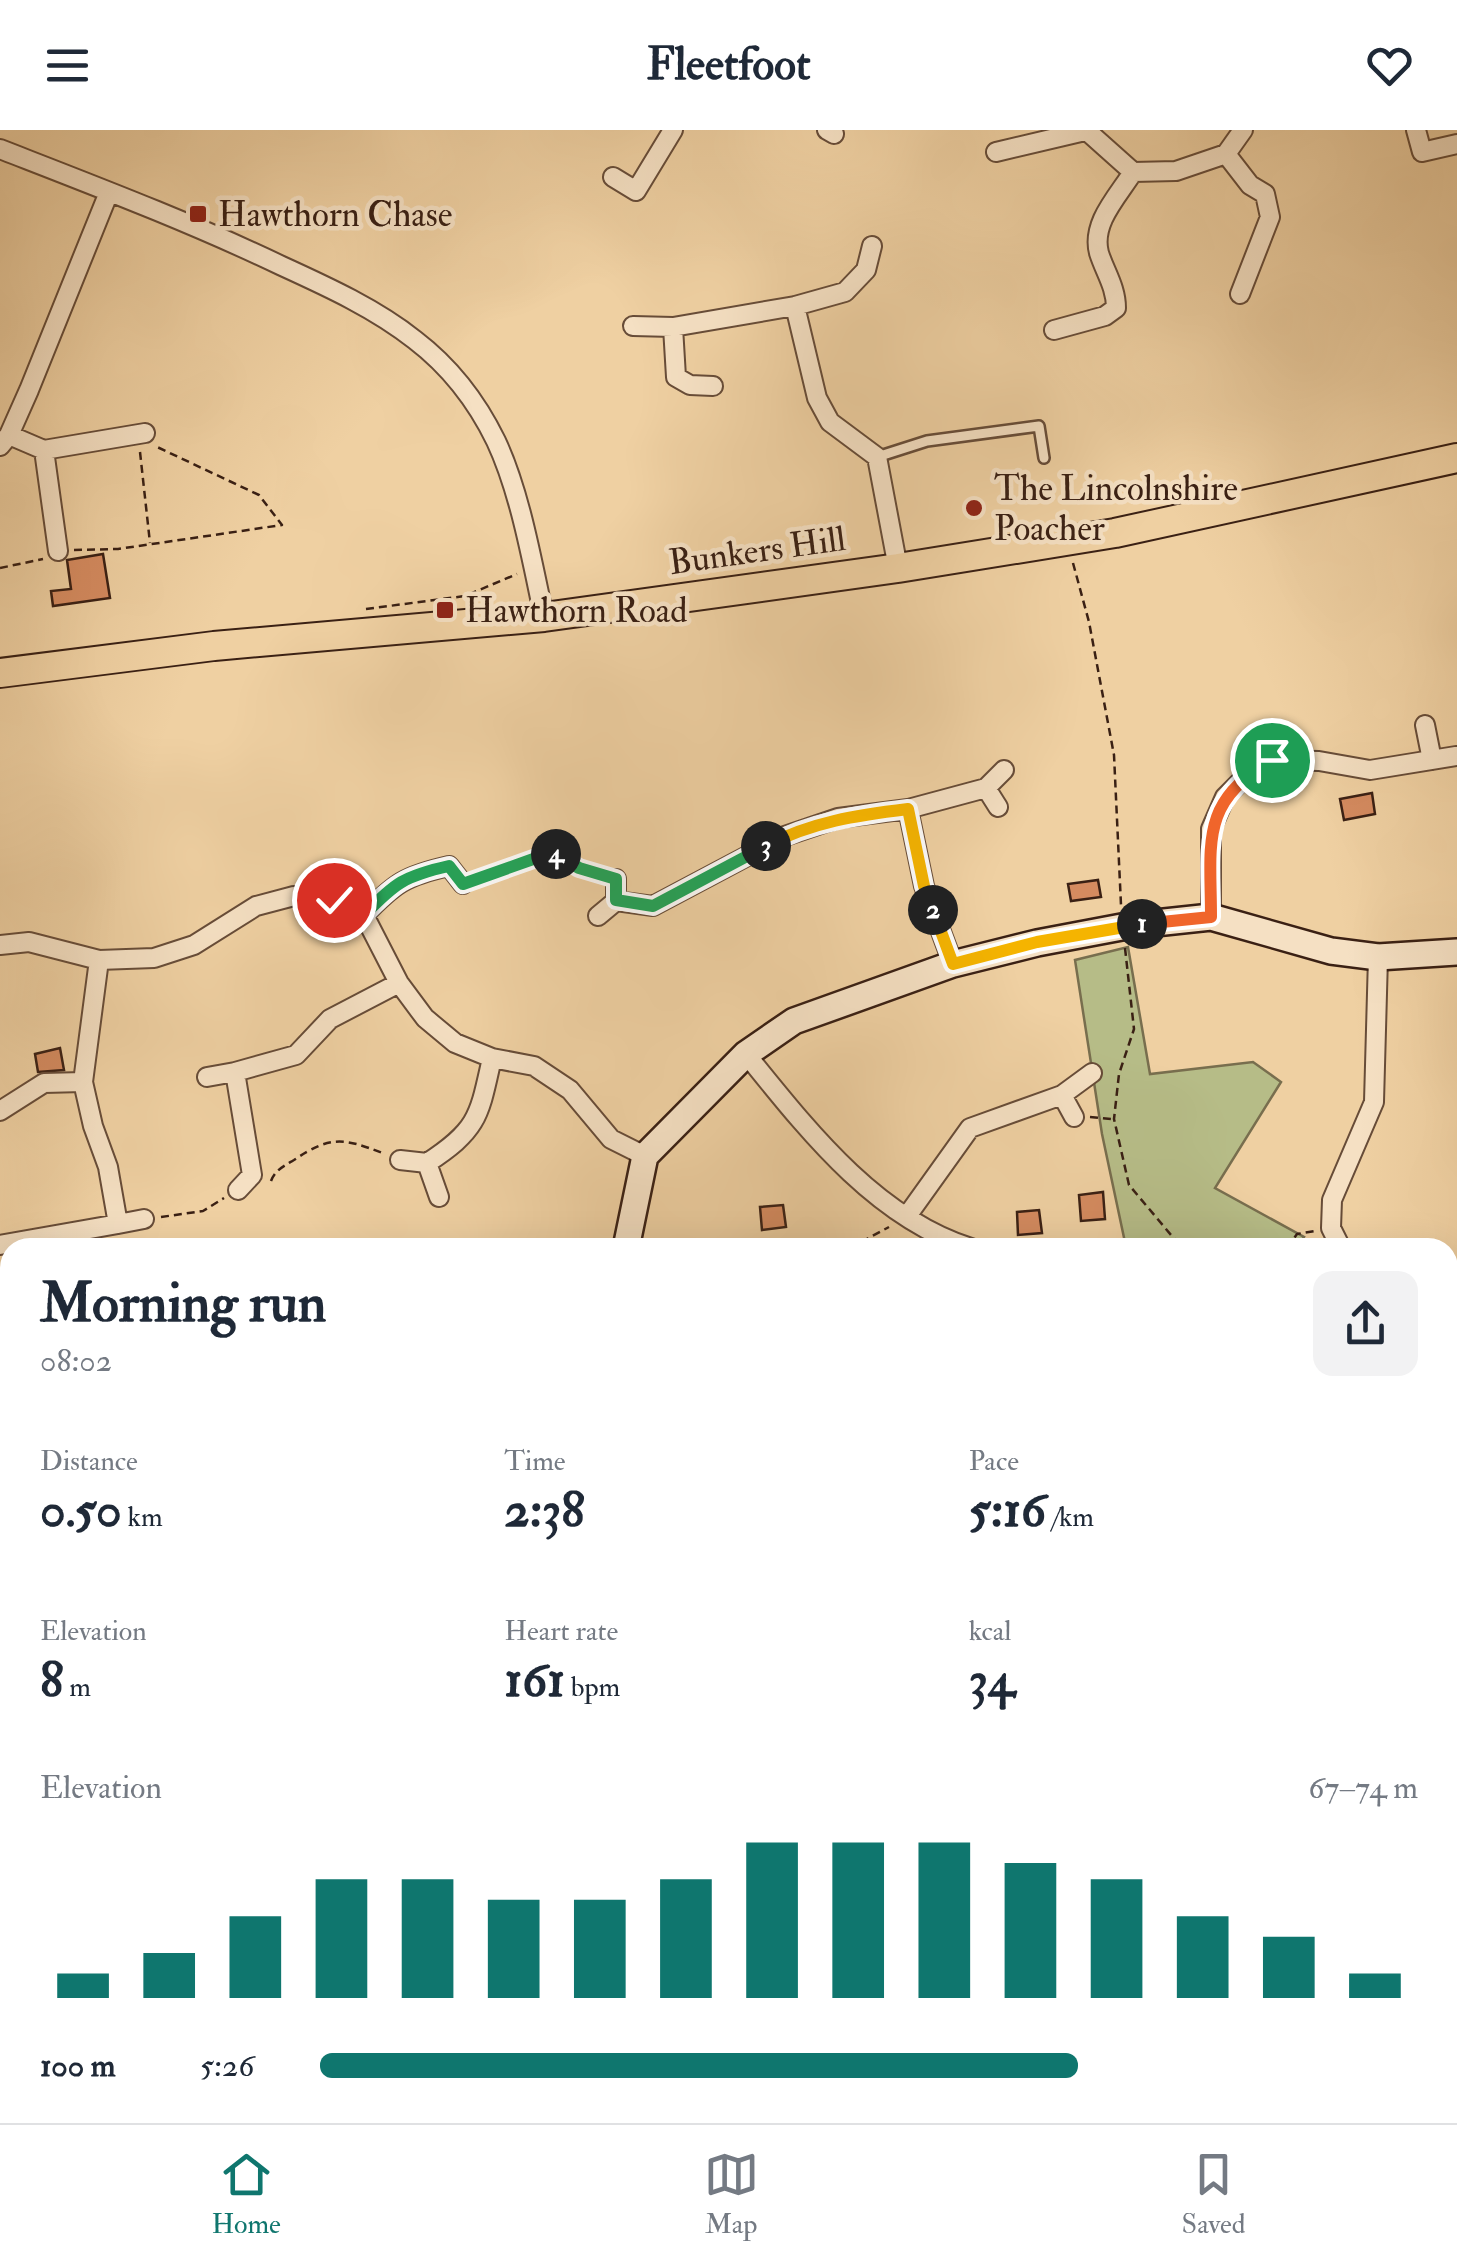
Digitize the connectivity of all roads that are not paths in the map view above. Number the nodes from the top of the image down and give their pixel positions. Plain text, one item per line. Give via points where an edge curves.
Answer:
1 (673, 130) edge
2 (1085, 130) edge
3 (1242, 130) edge
4 (1416, 130) edge
5 (1457, 144) edge
6 (0, 149) edge
7 (996, 152) dead end
8 (1226, 154) junction
9 (1134, 172) junction
10 (613, 177) dead end
11 (109, 192) junction
12 (872, 246) dead end
13 (1240, 294) dead end
14 (796, 306) junction
15 (633, 326) dead end
16 (673, 327) junction
17 (1054, 330) dead end
18 (713, 386) dead end
19 (144, 433) road end
20 (4, 440) edge
21 (44, 450) junction
22 (877, 458) junction
23 (1044, 458) dead end
24 (1457, 458) edge
25 (58, 551) road end
26 (898, 568) junction
27 (544, 617) junction
28 (0, 673) edge
29 (1424, 725) dead end
30 (1456, 756) edge
31 (1432, 760) junction
32 (1004, 770) dead end
33 (986, 788) junction
34 (998, 808) dead end
35 (908, 809) junction
36 (460, 847) dead end
37 (449, 866) junction
38 (616, 879) road end
39 (463, 884) road end
40 (616, 900) junction
41 (364, 915) junction
42 (598, 916) dead end
43 (1211, 917) junction
44 (0, 945) edge
45 (1457, 952) edge
46 (1378, 957) junction
47 (100, 960) junction
48 (953, 964) junction
49 (399, 983) junction
50 (746, 1054) junction
51 (492, 1058) junction
52 (235, 1072) junction
53 (1092, 1072) dead end
54 (207, 1076) dead end
55 (83, 1082) junction
56 (1062, 1094) junction
57 (0, 1111) edge
58 (1074, 1116) road end
59 (645, 1156) junction
60 (400, 1160) road end
61 (426, 1162) junction
62 (238, 1190) road end
63 (439, 1198) dead end
64 (908, 1216) junction
65 (144, 1219) road end
66 (118, 1224) junction
67 (39, 1238) edge
68 (628, 1238) edge
69 (948, 1238) edge
70 (1336, 1238) edge

1 - 10 street via 636,190
2 - 7 street
2 - 9 street
3 - 8 street
4 - 5 street via 1422,152
6 - 11 street
8 - 9 street via 1176,171
8 - 13 street via 1265,194 1270,217
9 - 17 street via 1098,226 1098,250 1116,308
11 - 20 street
11 - 27 street via 317,282 433,355 497,442
12 - 14 street via 866,270 845,292
14 - 16 street
14 - 22 street via 805,356 830,422
15 - 16 street
16 - 18 street via 676,377
19 - 21 street
20 - 21 street
21 - 25 street
22 - 23 lane via 927,441 1039,426
22 - 26 street
24 - 26 main road, Bunkers Hill via 1114,533
26 - 27 main road, Bunkers Hill
27 - 28 main road, Bunkers Hill
29 - 31 street
30 - 31 street
31 - 43 street via 1370,770 1272,760 1249,773 1225,797 1211,829
32 - 33 street
33 - 34 street
33 - 35 street
35 - 40 street via 838,818 785,836 653,906
35 - 48 street via 924,886
36 - 37 street
37 - 39 street
37 - 41 street via 396,883
38 - 40 street
40 - 42 street
41 - 47 street via 334,900 294,896 256,906 168,954
41 - 49 street
43 - 46 street via 1331,952
43 - 48 street via 1122,926
44 - 47 street via 30,942
45 - 46 street
46 - 70 street via 1374,1102 1332,1200
47 - 55 street
48 - 50 street via 794,1020
49 - 51 street via 455,1043
49 - 52 street via 330,1020 296,1054
50 - 59 street
50 - 64 street via 805,1127 876,1198
51 - 59 street via 534,1066 570,1090 612,1139
51 - 61 street via 479,1115 454,1144
52 - 54 street
52 - 62 street via 262,1178
53 - 56 street
55 - 57 street via 44,1083
55 - 66 street
56 - 58 street
56 - 64 street via 970,1128
59 - 68 street
60 - 61 street
61 - 63 street
64 - 69 street
65 - 66 street
66 - 67 street

